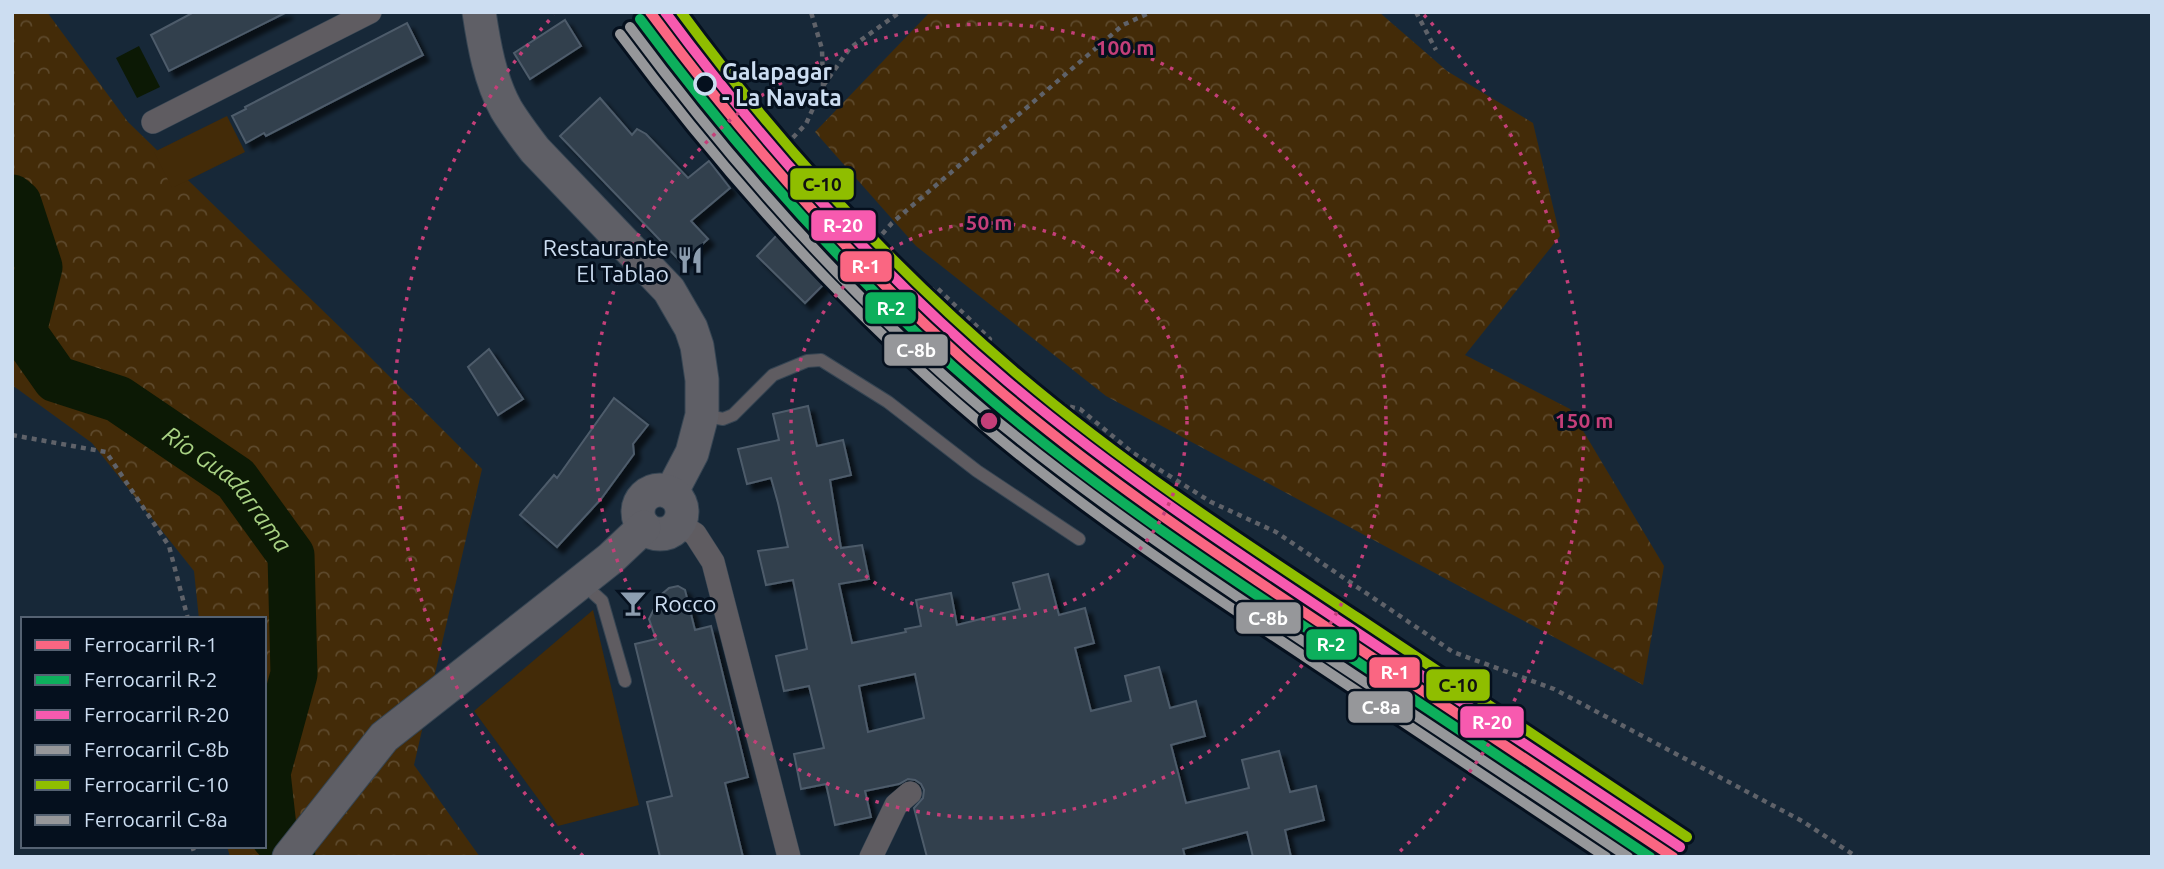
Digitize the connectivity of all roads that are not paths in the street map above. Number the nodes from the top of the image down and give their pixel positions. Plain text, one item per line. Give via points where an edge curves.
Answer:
1 (370, 12) edge
2 (479, 12) edge
3 (153, 122) dead end
4 (702, 415) junction
5 (675, 508) junction
6 (1079, 539) dead end
7 (581, 582) junction
8 (625, 681) dead end
9 (910, 793) dead end
10 (289, 857) edge
11 (789, 857) edge
12 (871, 857) edge

1 - 3 street
2 - 4 main road via 491,74 516,125 678,303 697,346
4 - 5 main road
4 - 6 lane via 723,419 733,415 773,375 821,359
5 - 7 main road via 657,490 645,496 638,508 644,527
5 - 11 street via 713,562
7 - 8 lane via 603,601
7 - 10 main road via 384,737
9 - 12 street via 896,805

